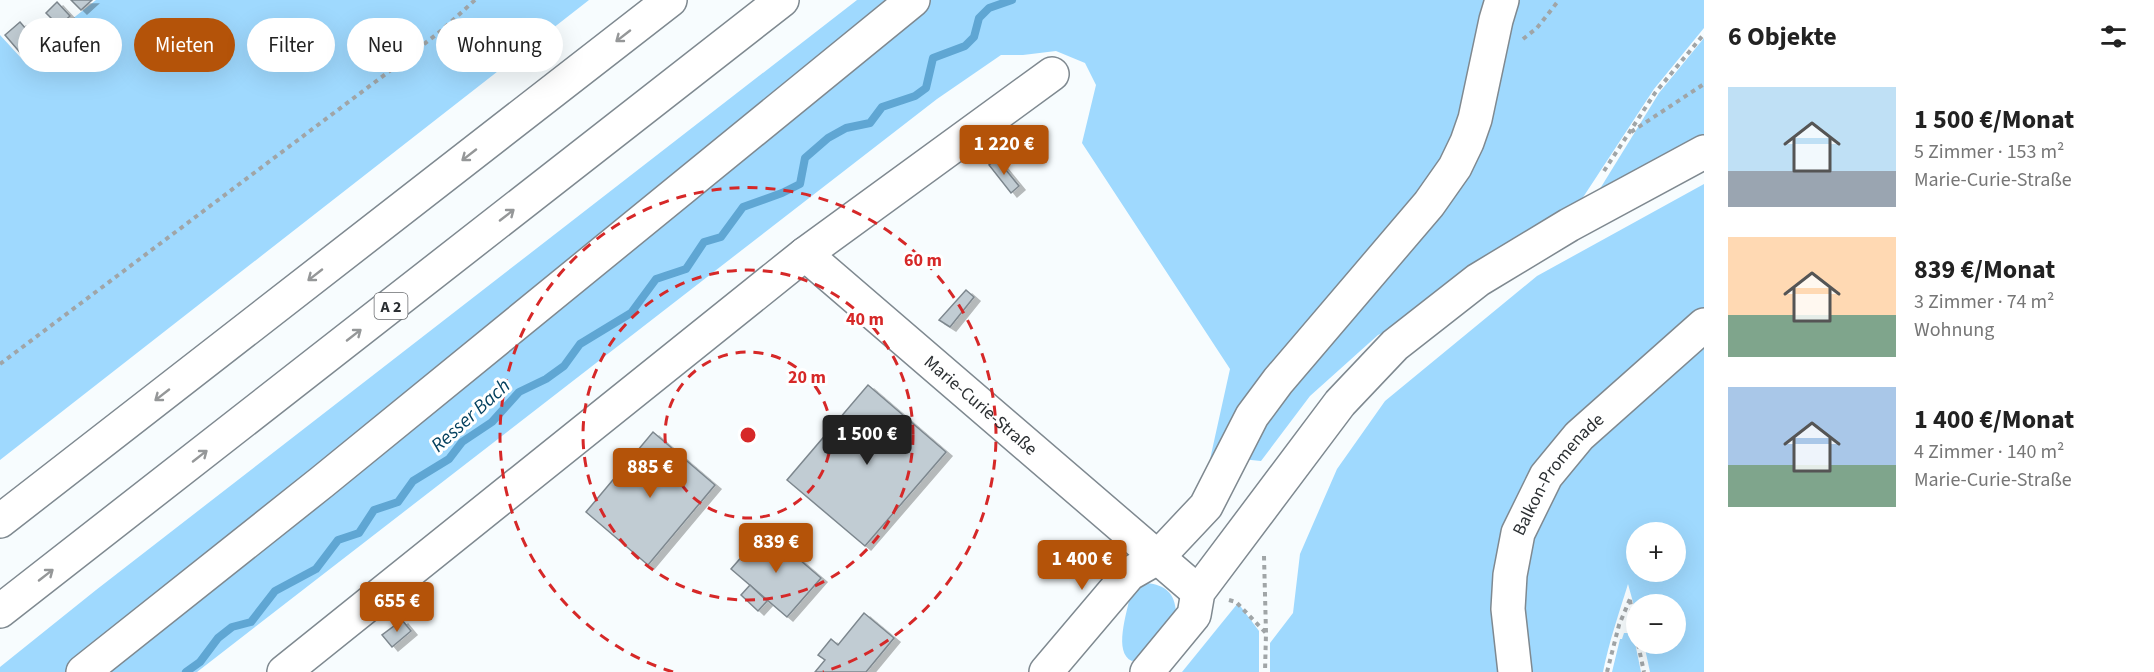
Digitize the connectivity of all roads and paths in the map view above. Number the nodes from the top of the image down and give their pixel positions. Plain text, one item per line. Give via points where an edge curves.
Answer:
1 (475, 0) edge
2 (670, 0) edge
3 (782, 0) edge
4 (914, 0) edge
5 (1502, 0) edge
6 (1704, 34) edge
7 (1052, 74) dead end
8 (1704, 84) edge
9 (1628, 134) junction
10 (1704, 152) edge
11 (1598, 180) dead end
12 (804, 254) junction
13 (1704, 325) edge
14 (0, 364) edge
15 (0, 521) edge
16 (1157, 558) junction
17 (1198, 592) junction
18 (1626, 608) edge
19 (0, 611) edge
20 (1640, 654) edge
21 (83, 672) edge
22 (284, 672) edge
23 (1046, 672) edge
24 (1147, 672) edge
25 (1265, 672) edge
26 (1515, 672) edge
27 (1607, 672) edge
28 (1644, 672) edge

1 - 14 path via 387,73
2 -> 15 main road
19 -> 3 main road, A 2
4 - 21 main road
5 - 16 main road via 1475,119 1455,167 1429,204 1278,381 1252,416 1206,506
6 - 9 path via 1655,93
7 - 12 main road
8 - 9 path
9 - 11 path
10 - 17 main road via 1569,225 1478,280 1395,345 1340,403
12 - 16 main road, Marie-Curie-Straße
12 - 22 main road
13 - 26 main road, Balkon-Promenade via 1580,436 1546,476 1518,533 1510,575 1508,609
16 - 17 main road, Marie-Curie-Straße
16 - 23 main road via 1129,574
17 - 24 main road via 1194,615
17 - 25 path via 1236,602 1266,633
18 - 27 path
20 - 28 path

